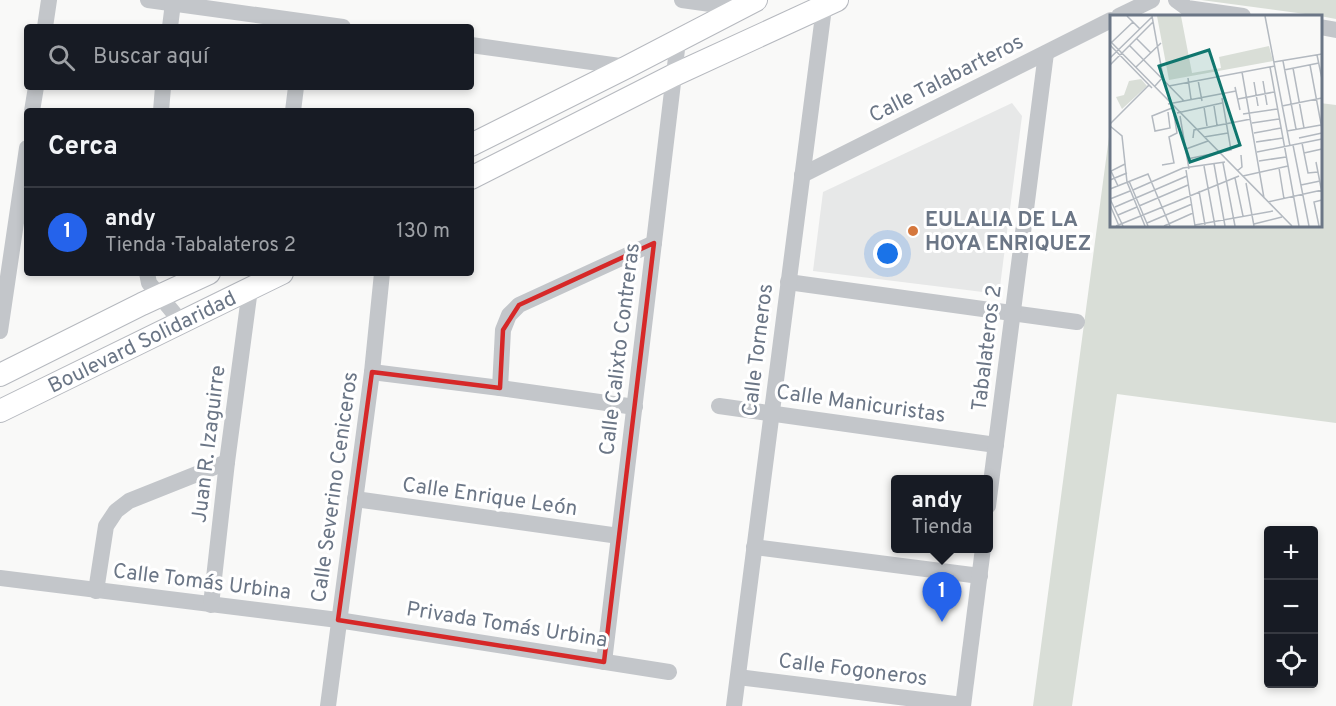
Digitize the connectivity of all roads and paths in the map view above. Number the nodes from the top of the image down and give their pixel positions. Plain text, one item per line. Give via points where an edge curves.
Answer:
1 (49, 0) edge
2 (148, 0) edge
3 (682, 0) edge
4 (1152, 0) edge
5 (1176, 0) edge
6 (829, 2) edge
7 (173, 3) junction
8 (747, 4) edge
9 (1121, 15) edge
10 (1235, 15) edge
11 (1110, 21) edge
12 (45, 24) edge
13 (170, 24) edge
14 (303, 24) edge
15 (1321, 27) edge
16 (1336, 30) edge
17 (678, 40) junction
18 (474, 45) edge
19 (1046, 53) junction
20 (627, 67) junction
21 (674, 75) junction
22 (36, 90) edge
23 (163, 90) edge
24 (296, 90) edge
25 (33, 108) edge
26 (161, 108) edge
27 (293, 108) edge
28 (474, 144) edge
29 (24, 168) edge
30 (802, 175) junction
31 (474, 176) edge
32 (654, 243) junction
33 (148, 276) edge
34 (202, 276) edge
35 (276, 276) edge
36 (382, 276) edge
37 (788, 282) junction
38 (250, 289) junction
39 (159, 296) junction
40 (1013, 313) junction
41 (1077, 322) dead end
42 (182, 323) junction
43 (0, 332) edge
44 (372, 372) junction
45 (0, 375) edge
46 (500, 388) junction
47 (719, 406) dead end
48 (635, 407) junction
49 (0, 411) edge
50 (772, 412) junction
51 (996, 445) junction
52 (227, 462) junction
53 (992, 475) edge
54 (355, 499) junction
55 (619, 536) junction
56 (754, 546) junction
57 (983, 553) edge
58 (980, 576) junction
59 (0, 578) edge
60 (96, 591) junction
61 (211, 605) junction
62 (338, 620) junction
63 (604, 662) junction
64 (669, 672) dead end
65 (738, 677) junction
66 (328, 706) edge
67 (734, 706) edge
68 (963, 706) edge

1 - 12 street
2 - 7 street
3 - 8 street
4 - 9 street
5 - 10 street via 1187,8
6 - 21 main road
6 - 30 street, Calle Torneros
7 - 13 street
7 - 14 street
8 - 17 main road
11 - 19 street, Calle Talabarteros
15 - 16 street
17 - 20 main road
17 - 21 street, Calle Calixto Contreras
18 - 20 street
19 - 30 street, Calle Talabarteros
19 - 40 street, Tabalateros 2
20 - 28 main road
21 - 31 main road
21 - 32 street, Calle Calixto Contreras
22 - 25 street
23 - 26 street
24 - 27 street
29 - 43 street
30 - 37 street, Calle Torneros
32 - 46 street via 519,304 503,330
32 - 48 street, Calle Calixto Contreras
33 - 39 street
34 - 39 main road, Boulevard Solidaridad
35 - 38 main road, Boulevard Solidaridad
36 - 44 street, Calle Severino Ceniceros
37 - 40 street
37 - 50 street, Calle Torneros
38 - 42 main road, Boulevard Solidaridad
38 - 52 street, Juan R. Izaguirre
39 - 42 street
39 - 45 main road, Boulevard Solidaridad
40 - 41 street
40 - 51 street, Tabalateros 2
42 - 49 main road, Boulevard Solidaridad
44 - 46 street
44 - 54 street, Calle Severino Ceniceros
46 - 48 street
47 - 50 street, Calle Manicuristas
48 - 55 street, Calle Calixto Contreras
50 - 51 street, Calle Manicuristas
50 - 56 street, Calle Torneros
51 - 53 street, Tabalateros 2
52 - 60 street via 129,501 116,511 106,526
52 - 61 street, Juan R. Izaguirre
54 - 55 street, Calle Enrique León
54 - 62 street, Calle Severino Ceniceros
55 - 63 street, Calle Calixto Contreras
56 - 58 street
56 - 65 street, Calle Torneros
57 - 58 street
58 - 68 street
59 - 60 street
60 - 61 street, Calle Tomás Urbina
61 - 62 street, Calle Tomás Urbina
62 - 63 street, Privada Tomás Urbina
62 - 66 street, Calle Severino Ceniceros
63 - 64 street, Privada Tomás Urbina
65 - 67 street, Calle Torneros
65 - 68 street, Calle Fogoneros

